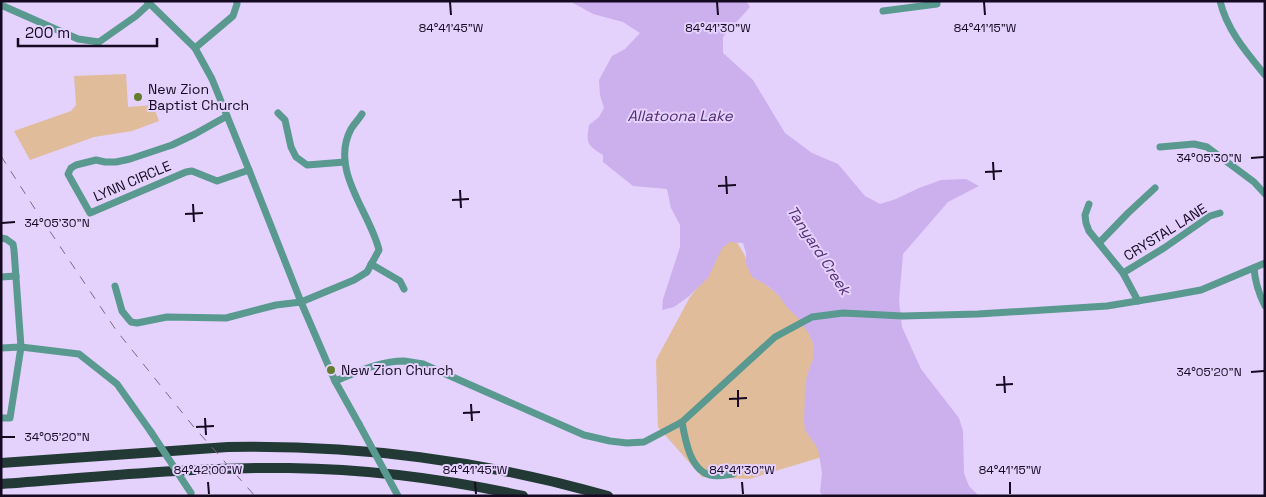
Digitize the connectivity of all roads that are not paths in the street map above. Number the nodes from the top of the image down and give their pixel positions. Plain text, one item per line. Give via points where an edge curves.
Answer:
1 (237, 1) edge
2 (937, 1) edge
3 (1220, 1) edge
4 (148, 3) edge
5 (1, 5) edge
6 (883, 11) dead end
7 (195, 48) junction
8 (1265, 75) edge
9 (278, 113) dead end
10 (362, 114) dead end
11 (226, 116) junction
12 (1160, 147) dead end
13 (345, 162) junction
14 (249, 170) junction
15 (1155, 188) dead end
16 (1265, 194) edge
17 (1089, 204) dead end
18 (1220, 213) dead end
19 (1, 238) edge
20 (1099, 243) junction
21 (1265, 263) edge
22 (371, 264) junction
23 (1254, 268) junction
24 (1124, 273) junction
25 (16, 276) junction
26 (1, 277) edge
27 (115, 286) dead end
28 (404, 289) dead end
29 (1138, 301) junction
30 (301, 302) junction
31 (1265, 306) edge
32 (21, 347) junction
33 (1, 348) edge
34 (335, 381) junction
35 (1, 418) edge
36 (682, 422) junction
37 (1, 463) edge
38 (733, 474) dead end
39 (1, 484) edge
40 (191, 495) edge
41 (398, 496) edge
42 (523, 496) edge
43 (608, 496) edge

1 - 7 street via 233,16
2 - 6 street via 937,4
3 - 8 street via 1229,27
4 - 5 street via 136,16 99,42 78,39
4 - 7 street
7 - 11 street via 212,79
9 - 13 street via 285,120 296,158 307,164
10 - 13 street via 350,130 344,149
11 - 14 street
11 - 14 street, LYNN CIRCLE via 172,145 116,162 96,160 76,165 68,174 90,213 192,170 217,181
12 - 16 street via 1194,144 1207,147
13 - 22 street via 350,185 376,238 379,250
14 - 30 street
15 - 20 street
17 - 20 street via 1086,223
18 - 24 street, CRYSTAL LANE via 1210,216
19 - 25 street via 13,244
20 - 24 street
21 - 23 street
22 - 28 street via 400,281
22 - 30 street via 354,280
23 - 29 street via 1201,290
23 - 31 street
24 - 29 street
25 - 26 street
25 - 32 street
27 - 30 street via 122,311 131,322 137,323 167,316 226,318
29 - 36 street via 978,314 903,316 843,313 812,317 775,337
30 - 34 street
32 - 33 street
32 - 35 street via 10,418
32 - 40 street, bridge via 79,354 117,384
34 - 36 street via 369,367 405,361 424,364 584,435 610,441 644,442
34 - 41 street, bridge
36 - 38 street via 695,463 709,475
37 - 43 highway via 219,448 335,449 464,463 551,480
39 - 42 highway via 226,468 290,468 392,474

